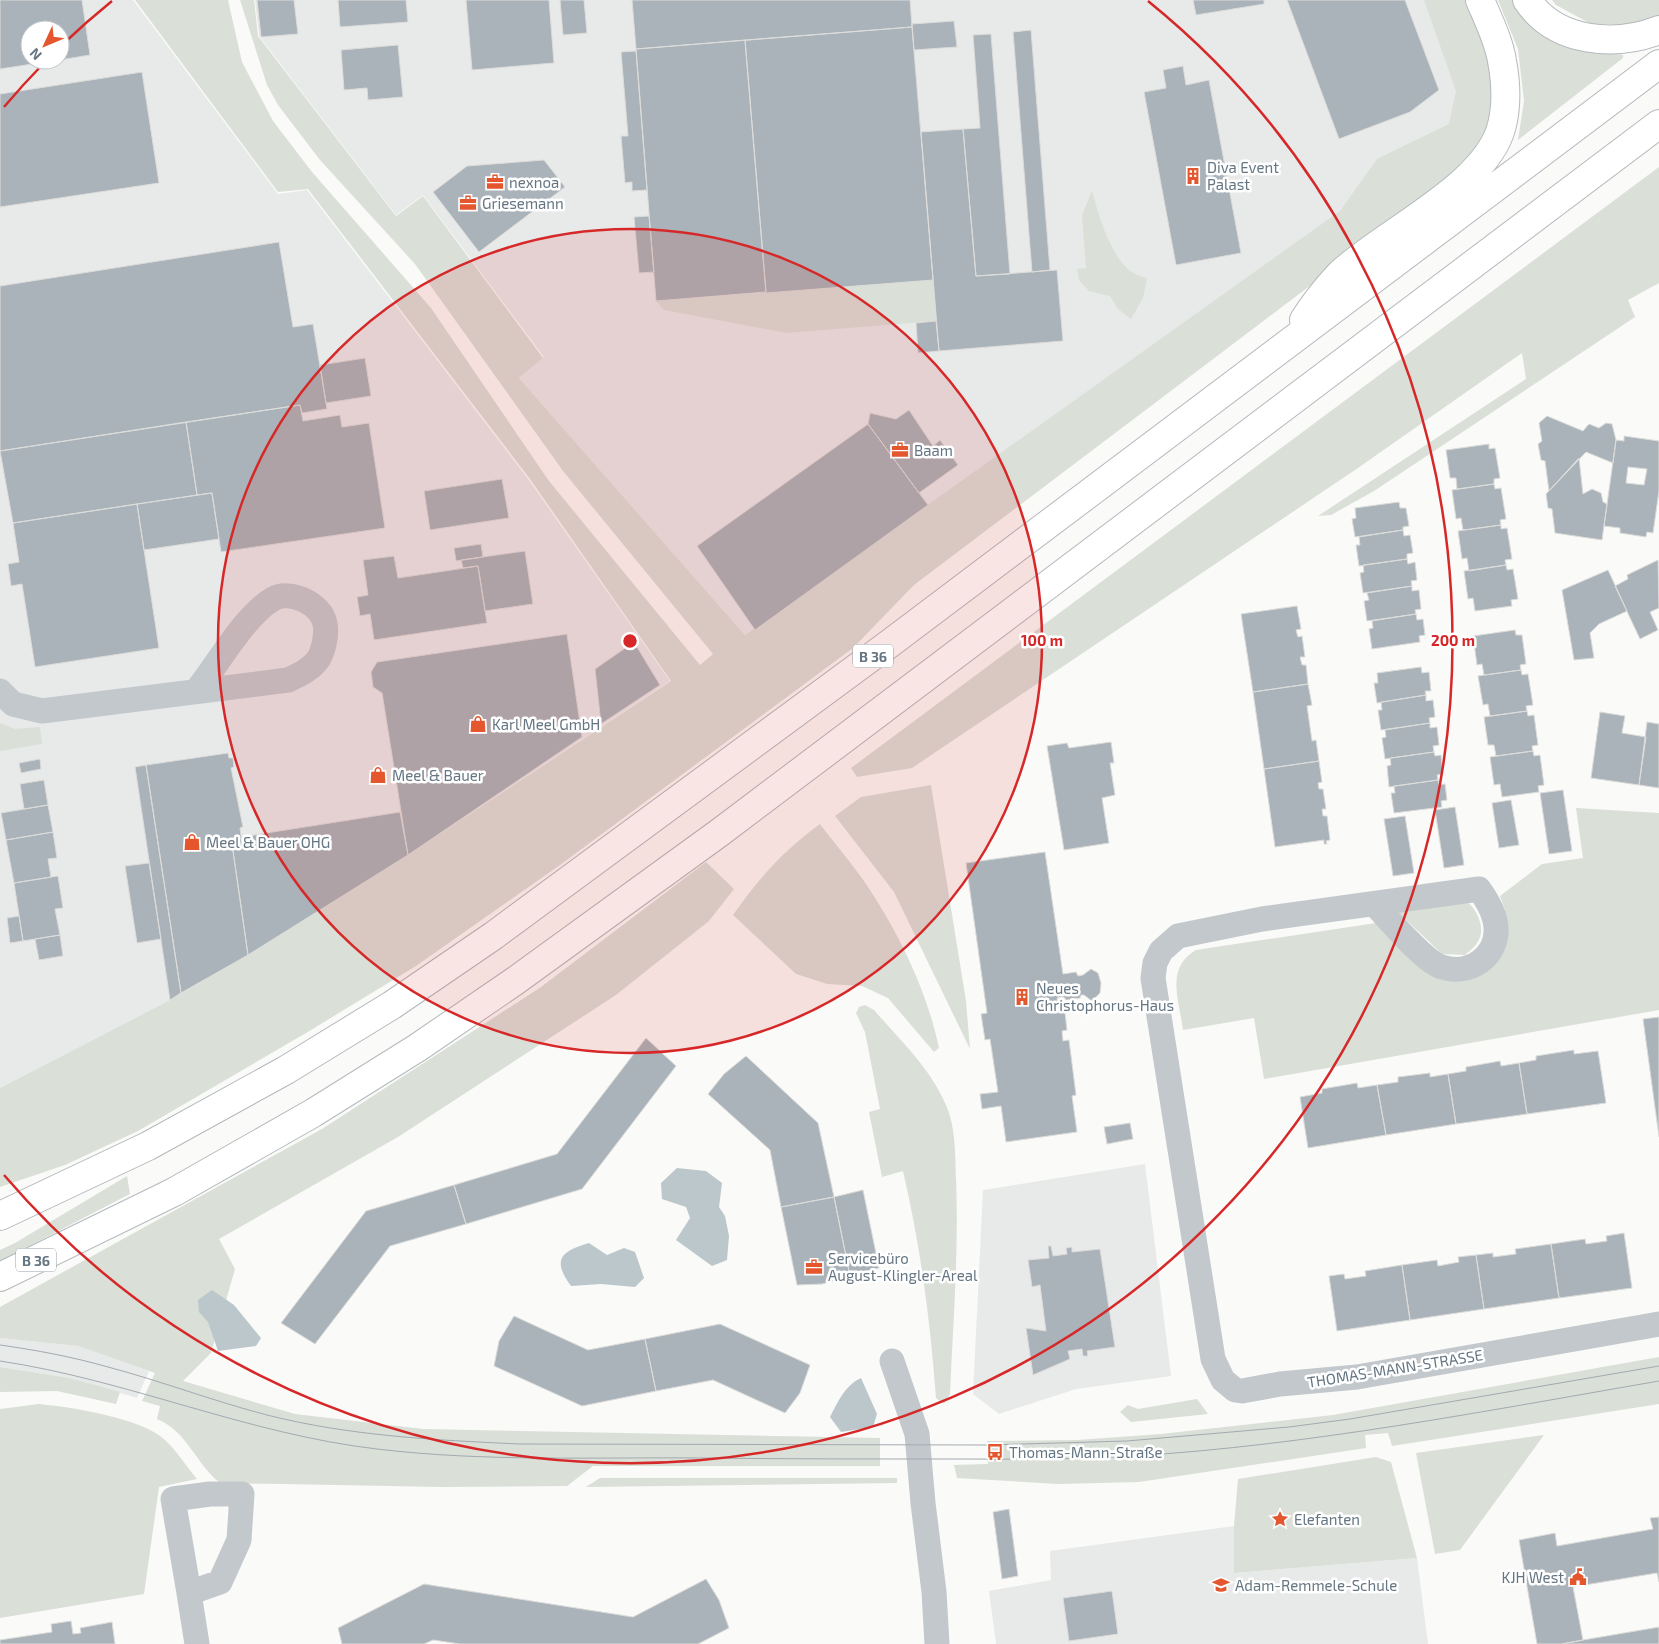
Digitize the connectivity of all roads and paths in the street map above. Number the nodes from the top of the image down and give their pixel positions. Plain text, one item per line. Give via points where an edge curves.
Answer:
1 (1480, 0) edge
2 (1527, 0) edge
3 (1659, 30) edge
4 (1659, 64) edge
5 (1659, 124) edge
6 (1292, 340) junction
7 (197, 690) junction
8 (0, 691) edge
9 (1375, 905) junction
10 (0, 1216) edge
11 (0, 1278) edge
12 (1659, 1324) edge
13 (892, 1361) dead end
14 (189, 1593) dead end
15 (197, 1644) edge
16 (937, 1644) edge

1 - 6 highway via 1502,59 1506,94 1502,127 1488,154 1466,178 1340,274 1314,305
2 - 3 highway via 1553,24 1583,37 1616,40
4 - 6 highway, B 36
5 - 11 highway, B 36 via 719,833 417,1048 313,1113 174,1192
6 - 10 highway, B 36 via 685,797 392,1005 286,1070 148,1146
7 - 7 street via 288,680 304,672 318,658 324,642 325,623 314,606 302,598 274,598 258,609
7 - 8 street via 42,712 13,704
9 - 9 street, THOMAS-MANN-STRASSE via 1479,889 1494,917 1495,938 1478,965 1456,970 1440,967
9 - 12 street, THOMAS-MANN-STRASSE via 1262,919 1178,936 1161,951 1155,963 1153,978 1213,1359 1223,1380 1235,1390 1242,1391 1347,1378
13 - 16 street via 917,1434
14 - 15 street

